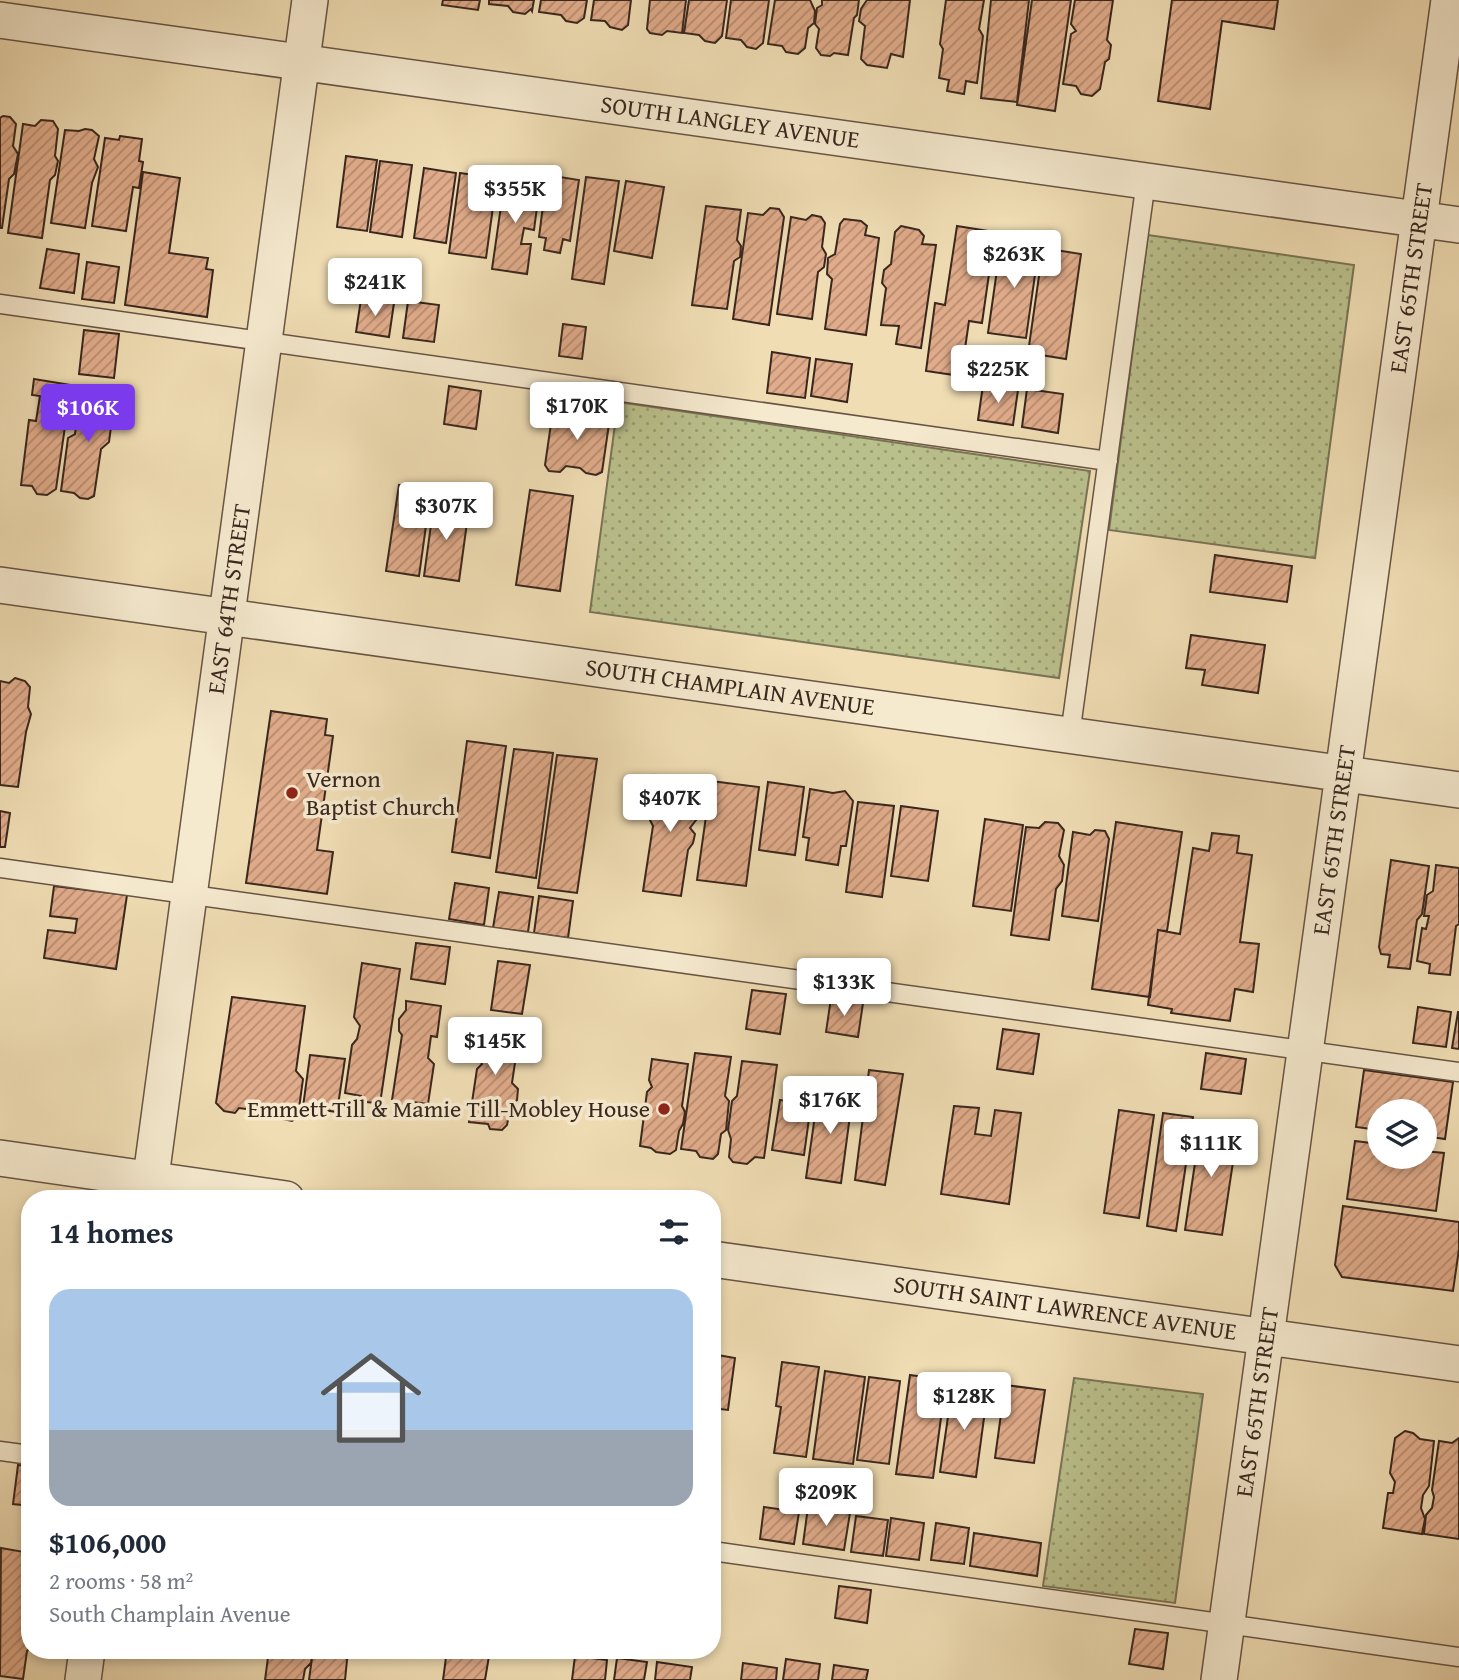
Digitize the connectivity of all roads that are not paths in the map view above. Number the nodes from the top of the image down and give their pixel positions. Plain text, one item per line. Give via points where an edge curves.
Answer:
1 (310, 0) edge
2 (1449, 0) edge
3 (0, 20) edge
4 (302, 62) junction
5 (1146, 181) junction
6 (1420, 220) junction
7 (1459, 225) edge
8 (0, 304) edge
9 (264, 341) junction
10 (1108, 461) junction
11 (0, 585) edge
12 (226, 617) junction
13 (1070, 735) junction
14 (1343, 774) junction
15 (1459, 790) edge
16 (0, 868) edge
17 (189, 894) junction
18 (1306, 1050) junction
19 (1459, 1072) edge
20 (0, 1158) edge
21 (149, 1189) edge
22 (721, 1260) edge
23 (1266, 1337) junction
24 (1459, 1364) edge
25 (0, 1451) edge
26 (21, 1454) edge
27 (721, 1552) edge
28 (1227, 1624) junction
29 (1459, 1657) edge
30 (85, 1659) edge
31 (83, 1680) edge
32 (1219, 1680) edge

1 - 4 street, EAST 64TH STREET
2 - 6 street, EAST 65TH STREET
3 - 4 street, SOUTH LANGLEY AVENUE
4 - 5 street, SOUTH LANGLEY AVENUE
4 - 9 street, EAST 64TH STREET
5 - 6 street, SOUTH LANGLEY AVENUE
5 - 10 lane
6 - 7 street, SOUTH LANGLEY AVENUE
6 - 14 street, EAST 65TH STREET
8 - 9 lane
9 - 10 lane
9 - 12 street, EAST 64TH STREET
10 - 13 lane
11 - 12 street, SOUTH CHAMPLAIN AVENUE
12 - 13 street, SOUTH CHAMPLAIN AVENUE
12 - 17 street, EAST 64TH STREET
13 - 14 street, SOUTH CHAMPLAIN AVENUE
14 - 15 street, SOUTH CHAMPLAIN AVENUE
14 - 18 street, EAST 65TH STREET
16 - 17 lane
17 - 18 lane
17 - 21 street, EAST 64TH STREET
18 - 19 lane
18 - 23 street, EAST 65TH STREET
20 - 21 street
22 - 23 street, SOUTH SAINT LAWRENCE AVENUE
23 - 24 street, SOUTH SAINT LAWRENCE AVENUE
23 - 28 street, EAST 65TH STREET
25 - 26 lane
27 - 28 lane
28 - 29 lane
28 - 32 street, EAST 65TH STREET
30 - 31 street

